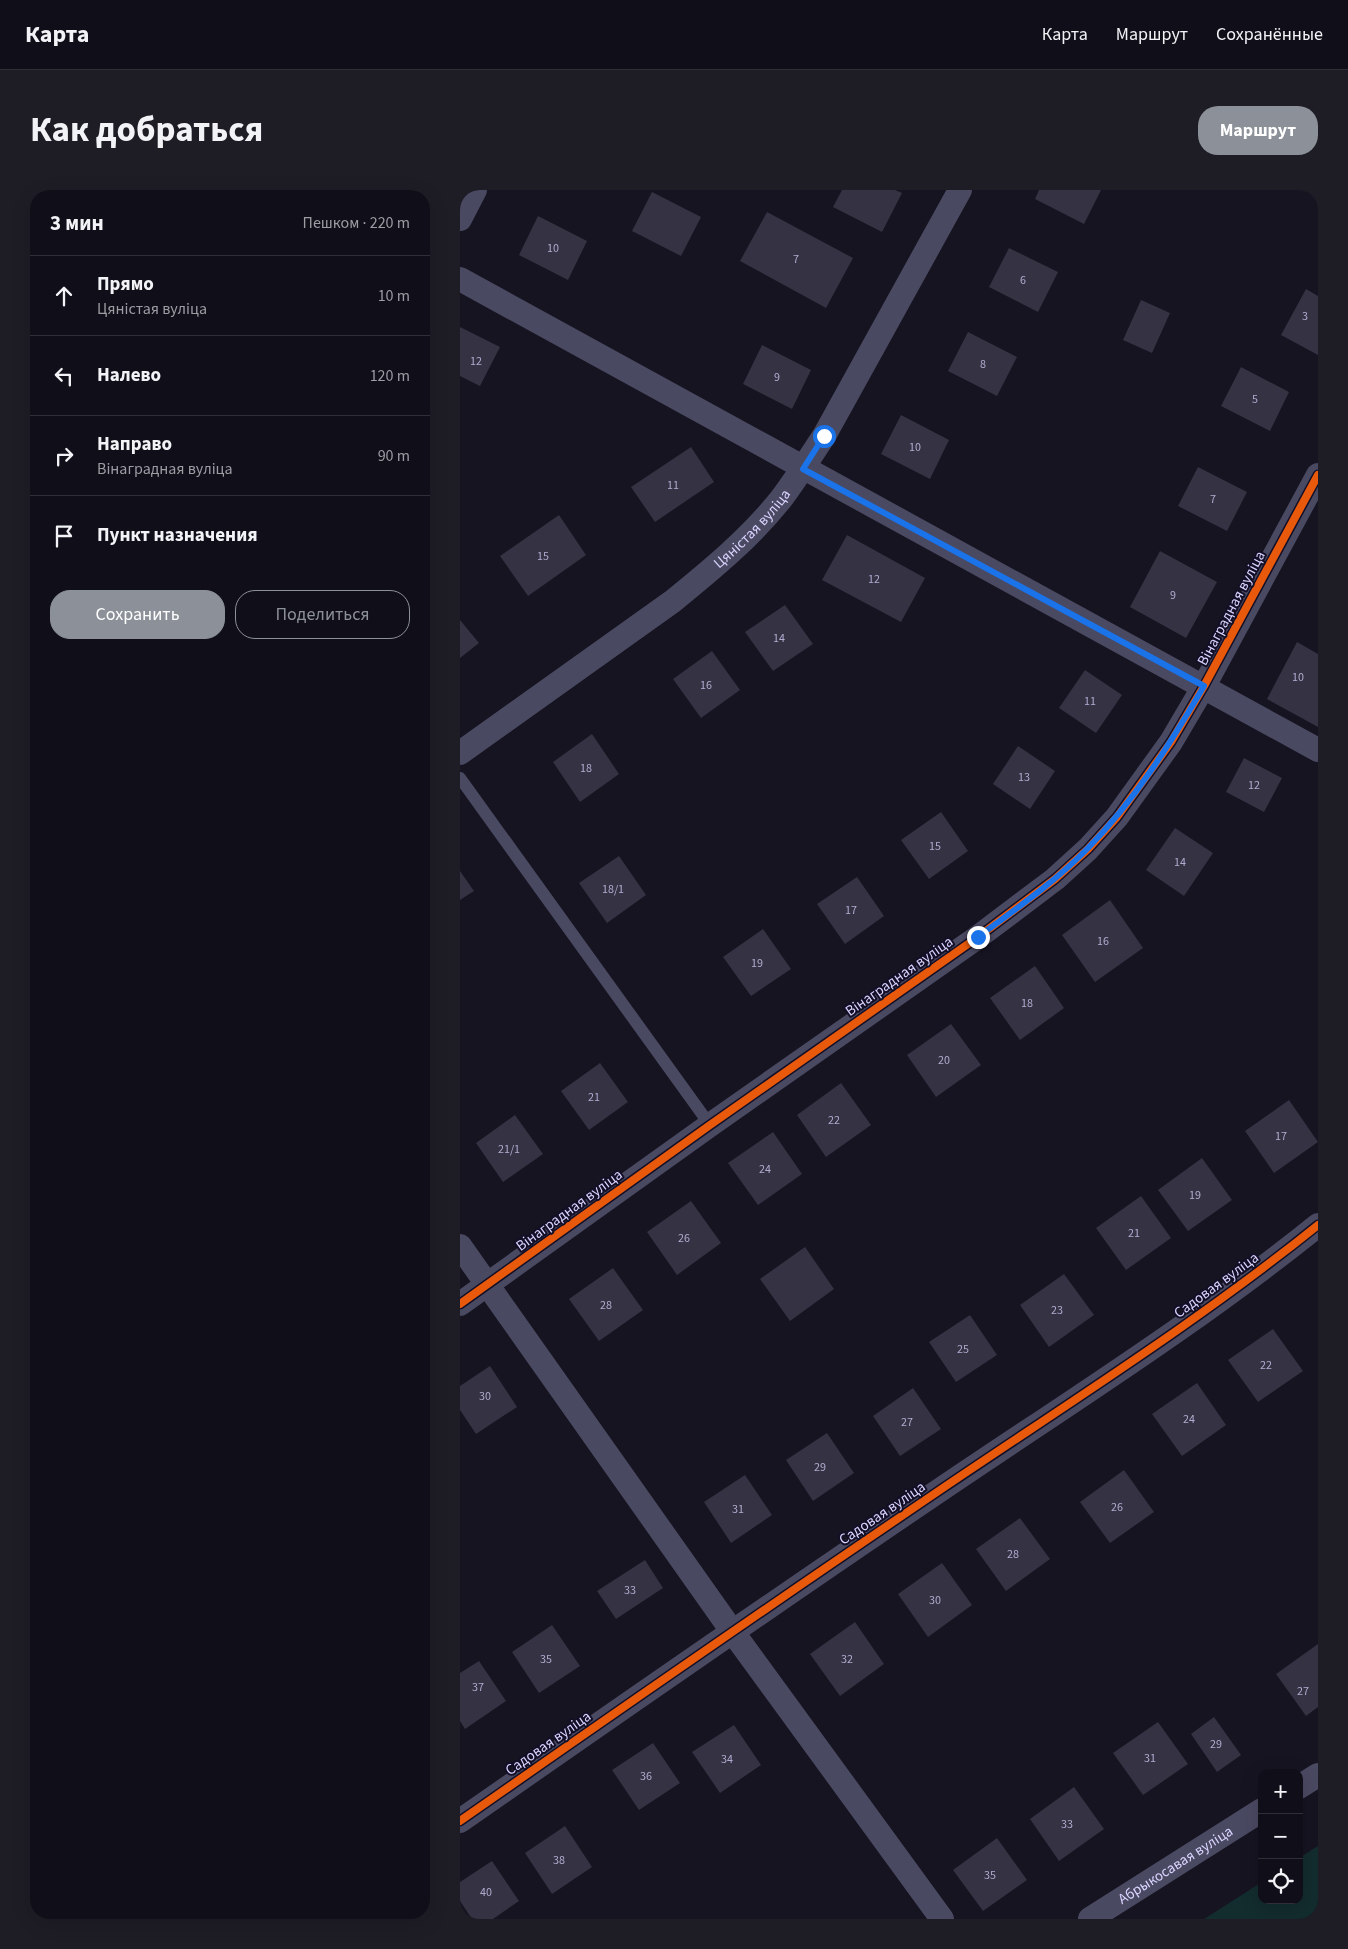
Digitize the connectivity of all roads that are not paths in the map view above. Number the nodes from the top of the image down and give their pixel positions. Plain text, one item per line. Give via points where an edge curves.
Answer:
1 (475, 190) edge
2 (960, 190) edge
3 (460, 219) edge
4 (460, 279) edge
5 (803, 469) junction
6 (1318, 475) edge
7 (1204, 686) junction
8 (1318, 750) edge
9 (460, 753) edge
10 (460, 778) edge
11 (710, 1125) junction
12 (1318, 1225) edge
13 (460, 1246) edge
14 (487, 1286) junction
15 (460, 1304) edge
16 (732, 1630) junction
17 (1318, 1775) edge
18 (1303, 1784) edge
19 (1258, 1813) edge
20 (460, 1821) edge
21 (942, 1919) edge
22 (1090, 1919) edge

1 - 3 street
2 - 5 street, Цяністая вуліца
4 - 5 street
5 - 7 street
5 - 9 street, Цяністая вуліца via 756,527 700,580
6 - 7 street, Вінаградная вуліца
7 - 8 street
7 - 11 street, Вінаградная вуліца via 1171,742 1117,817 1056,879
10 - 11 lane
11 - 14 street, Вінаградная вуліца
12 - 16 street, Садовая вуліца via 1175,1332
13 - 14 street
14 - 15 street, Вінаградная вуліца
14 - 16 street
16 - 20 street, Садовая вуліца
16 - 21 street
17 - 18 street
19 - 22 street, Абрыкосавая вуліца

